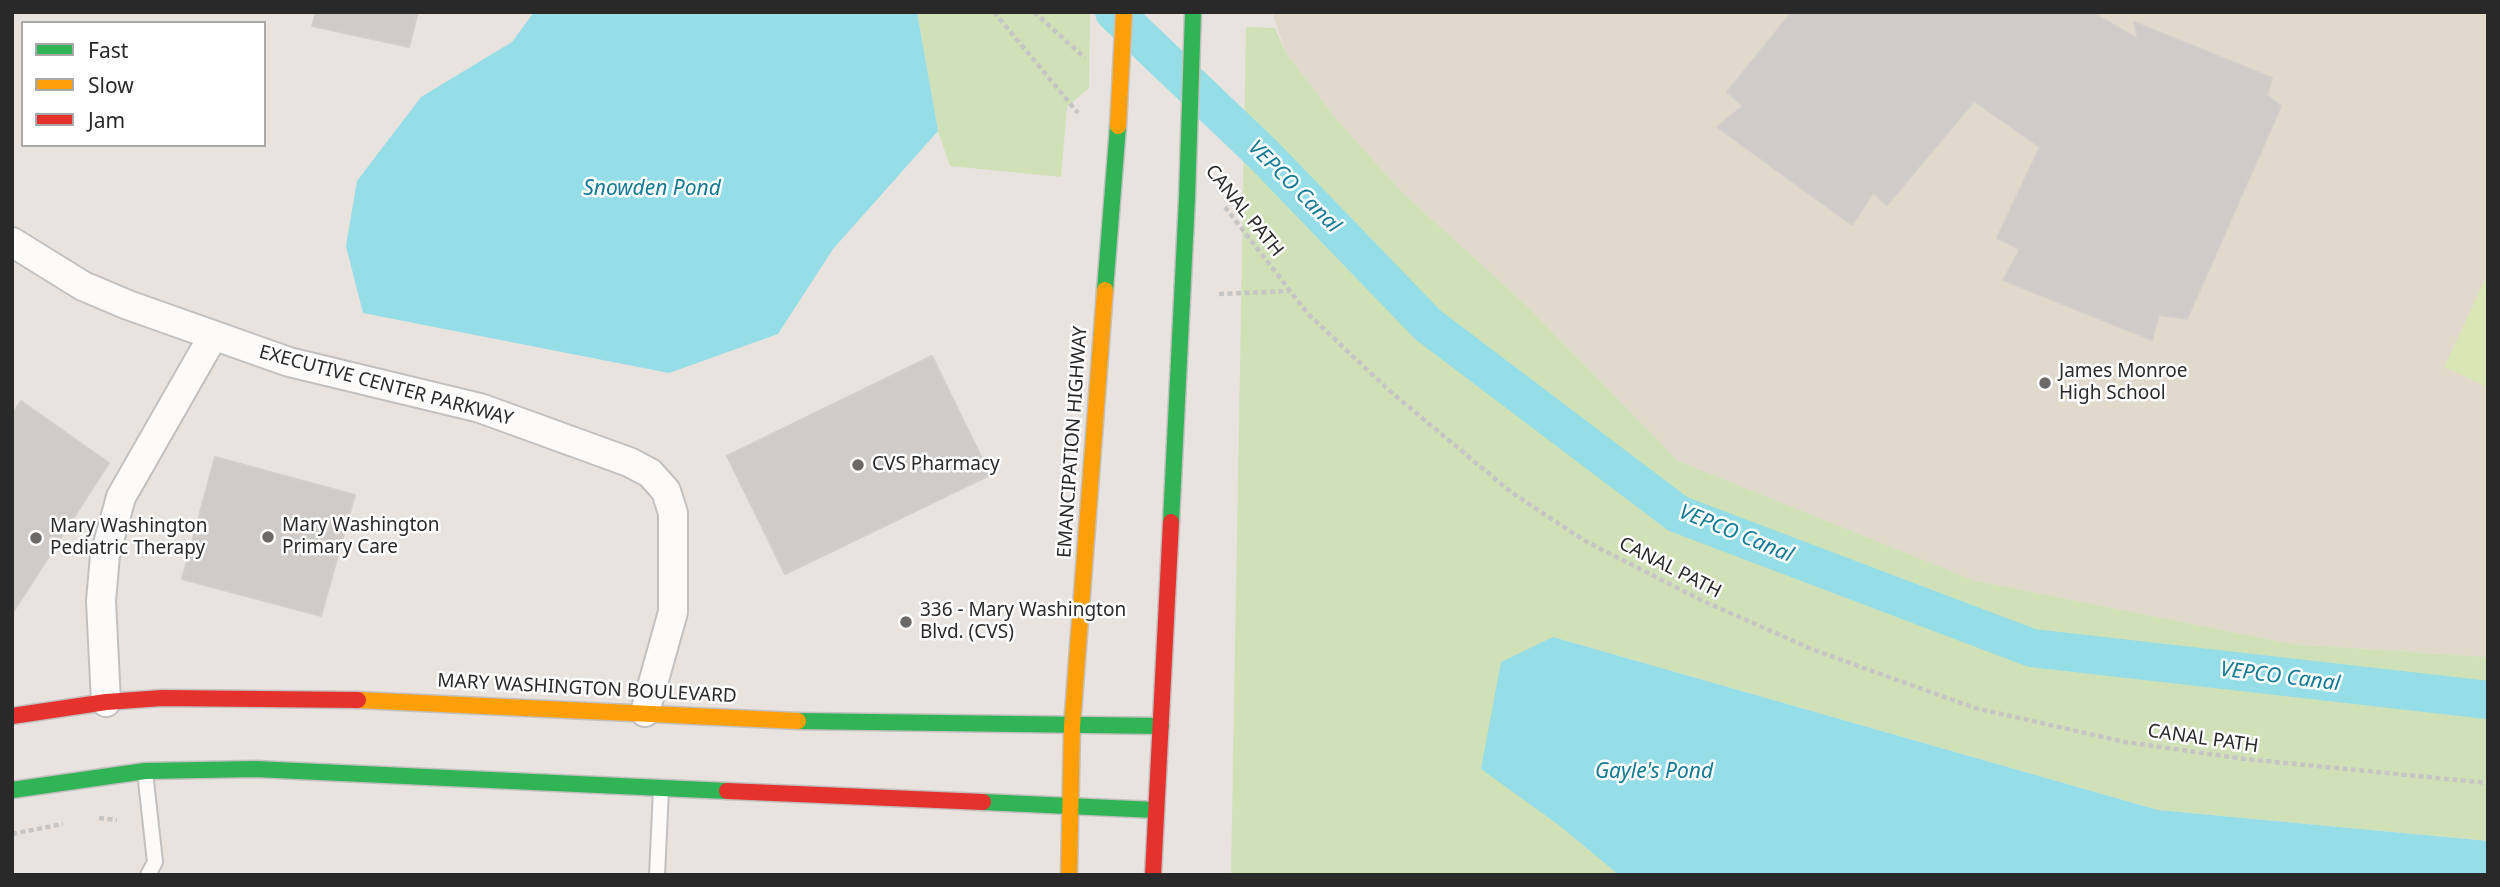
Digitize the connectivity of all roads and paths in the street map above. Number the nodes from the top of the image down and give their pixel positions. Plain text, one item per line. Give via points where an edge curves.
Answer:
1 (994, 12) edge
2 (1034, 12) edge
3 (1124, 12) edge
4 (1193, 12) edge
5 (1091, 64) dead end
6 (1078, 113) dead end
7 (1221, 202) dead end
8 (12, 242) edge
9 (1290, 291) junction
10 (1214, 294) dead end
11 (213, 335) junction
12 (106, 702) junction
13 (645, 712) junction
14 (12, 716) edge
15 (1072, 726) junction
16 (1161, 726) junction
17 (145, 771) junction
18 (2488, 783) edge
19 (661, 789) junction
20 (12, 790) edge
21 (1071, 805) junction
22 (1155, 810) junction
23 (93, 818) dead end
24 (117, 820) dead end
25 (66, 823) dead end
26 (12, 834) edge
27 (148, 875) edge
28 (657, 875) edge
29 (1069, 875) edge
30 (1153, 875) edge

1 - 6 path
2 - 5 path
3 - 15 street, EMANCIPATION HIGHWAY, bridge
4 - 16 street, bridge
7 - 9 path, CANAL PATH
8 - 11 street, EXECUTIVE CENTER PARKWAY via 83,286
9 - 10 path
9 - 18 path, CANAL PATH via 1308,314 1392,393 1511,492 1586,541 1703,601 1814,650 1975,708 2125,742
11 - 12 street via 121,497 105,555 101,601
11 - 13 street, EXECUTIVE CENTER PARKWAY via 289,362 480,408 650,473 666,491 674,513 673,612
12 - 13 street, MARY WASHINGTON BOULEVARD via 305,698
12 - 14 street, MARY WASHINGTON BOULEVARD
13 - 15 street, MARY WASHINGTON BOULEVARD via 803,721
15 - 16 street, MARY WASHINGTON BOULEVARD
15 - 21 street, EMANCIPATION HIGHWAY
16 - 22 street
17 - 19 street via 256,769
17 - 20 street
17 - 27 lane via 155,862
19 - 21 street
19 - 28 lane
21 - 22 street
21 - 29 street, EMANCIPATION HIGHWAY
22 - 30 street
23 - 24 path
25 - 26 path

